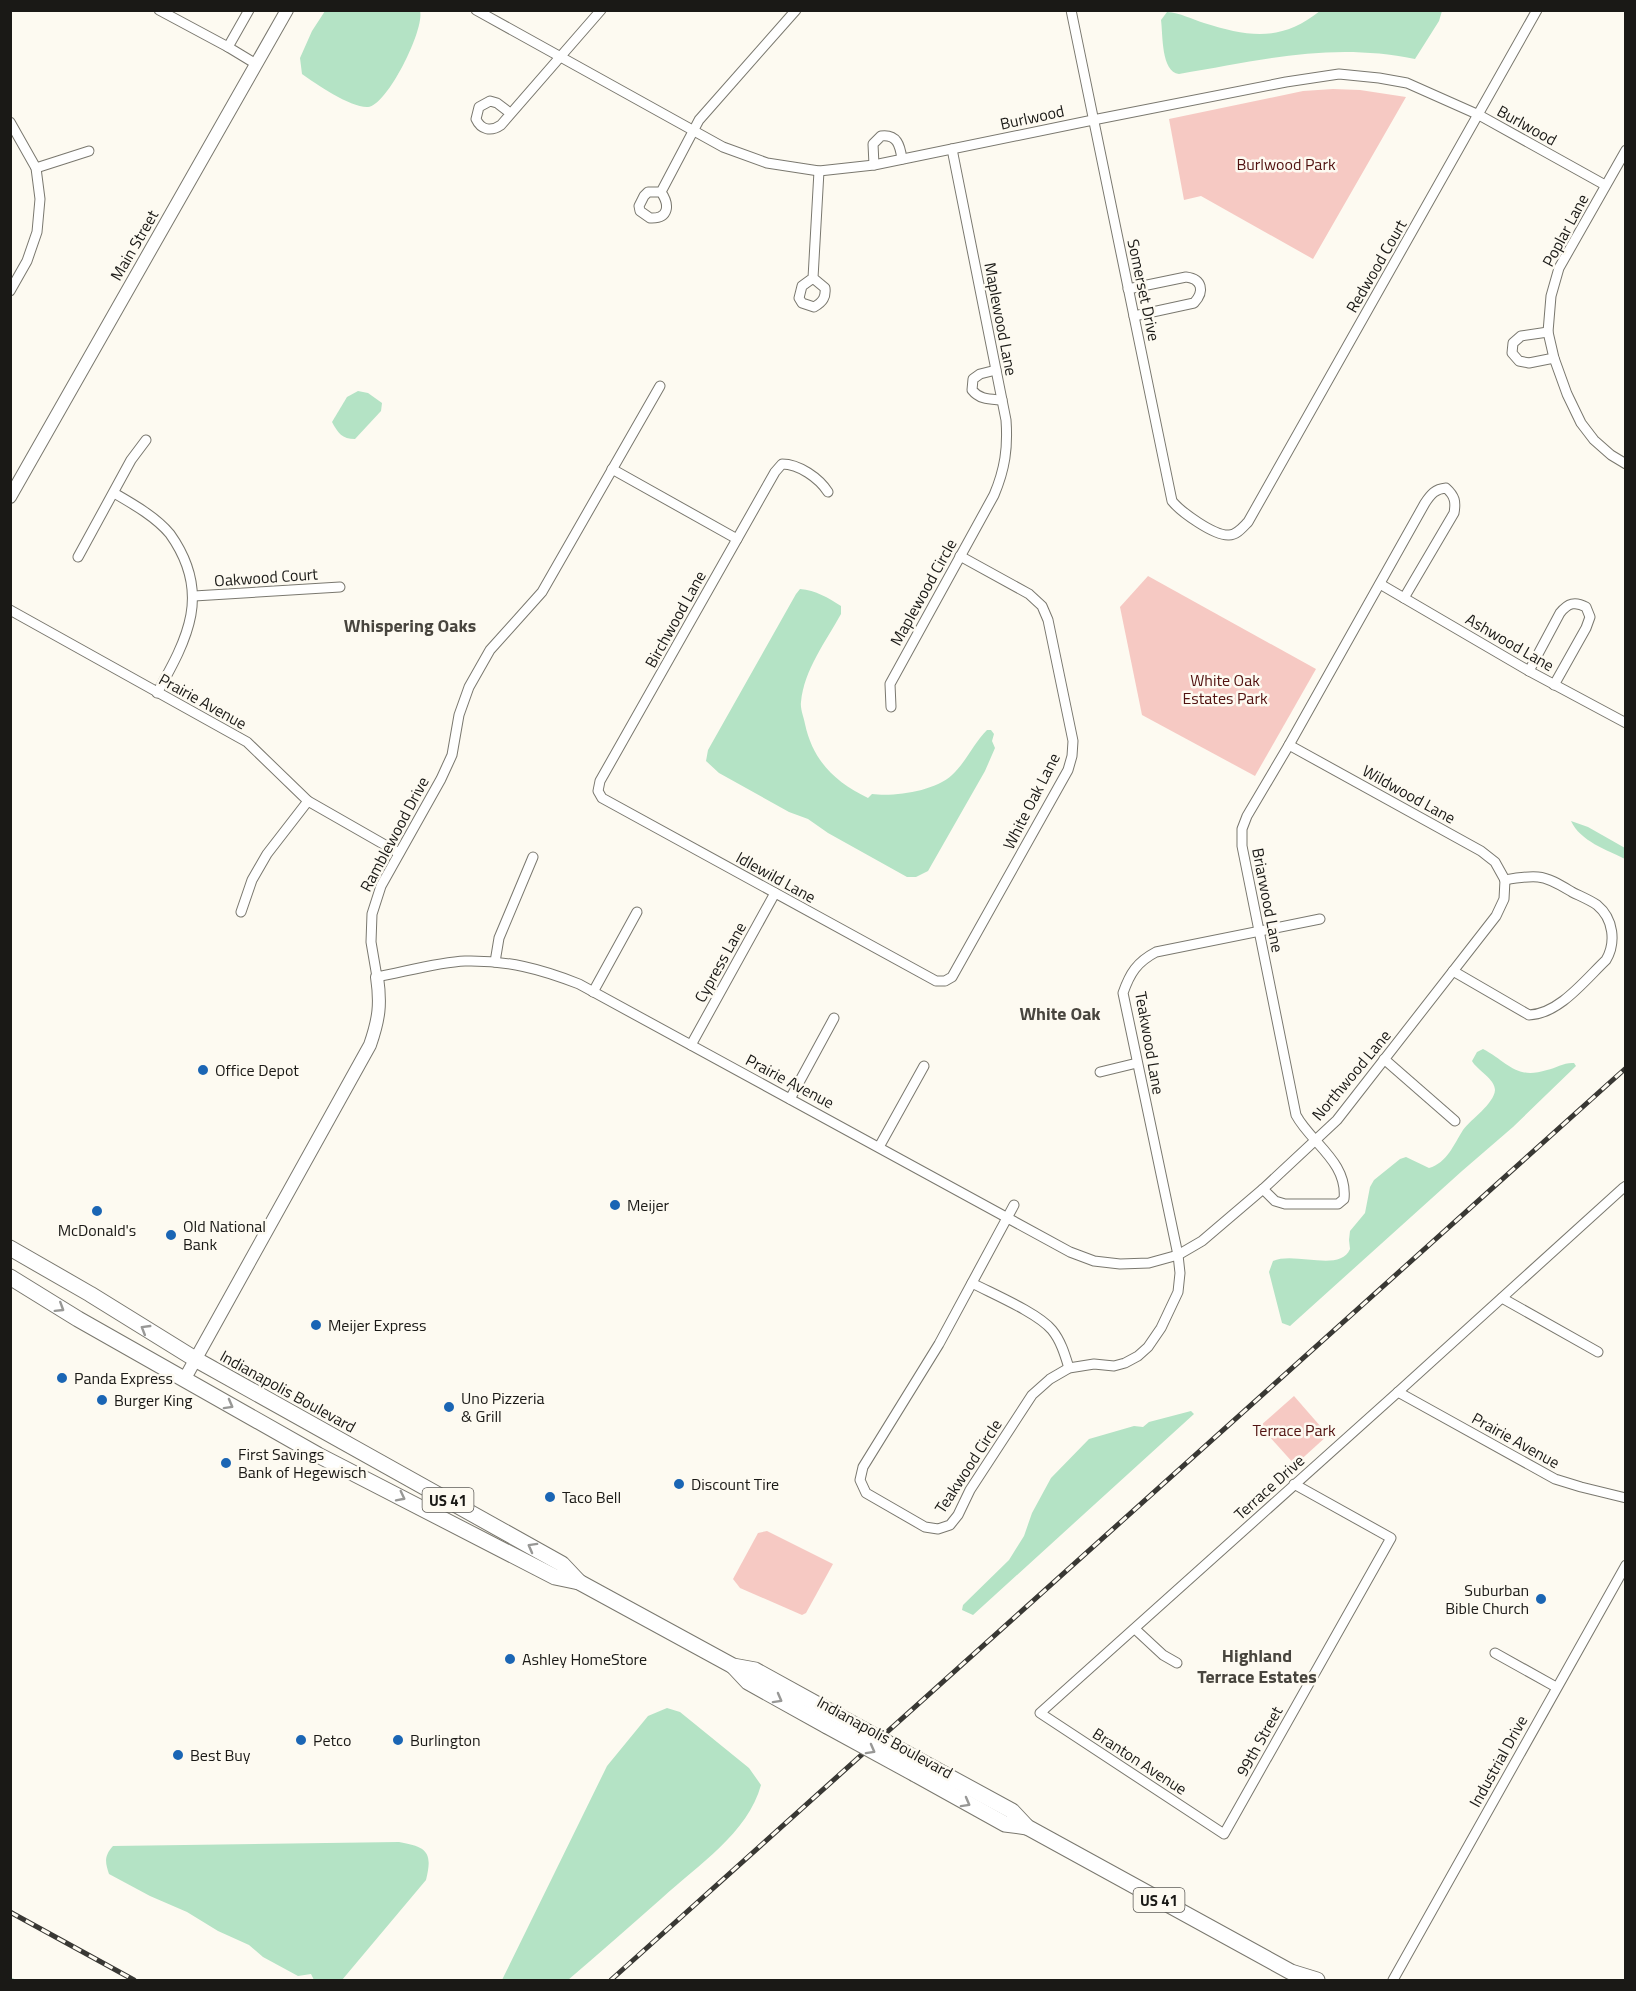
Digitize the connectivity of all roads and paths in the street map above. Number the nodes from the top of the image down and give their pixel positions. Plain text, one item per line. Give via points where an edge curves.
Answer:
1 (159, 10) edge
2 (249, 10) edge
3 (287, 10) edge
4 (476, 10) edge
5 (601, 10) edge
6 (796, 10) edge
7 (1071, 10) edge
8 (1537, 10) edge
9 (228, 48) junction
10 (559, 57) junction
11 (256, 64) junction
12 (510, 113) dead end
13 (1479, 115) junction
14 (1093, 120) junction
15 (10, 122) edge
16 (694, 131) junction
17 (952, 149) junction
18 (1626, 150) edge
19 (89, 151) dead end
20 (902, 159) junction
21 (874, 165) junction
22 (36, 168) junction
23 (819, 171) junction
24 (1605, 185) junction
25 (661, 192) dead end
26 (813, 278) dead end
27 (1128, 289) junction
28 (10, 291) edge
29 (1134, 316) junction
30 (1548, 332) junction
31 (1554, 358) junction
32 (996, 370) junction
33 (660, 386) dead end
34 (1002, 400) junction
35 (146, 440) dead end
36 (1626, 464) edge
37 (612, 469) junction
38 (828, 492) dead end
39 (114, 493) junction
40 (994, 495) joint
41 (10, 497) edge
42 (1236, 534) joint
43 (737, 539) junction
44 (960, 556) junction
45 (78, 557) dead end
46 (1380, 584) junction
47 (340, 587) dead end
48 (194, 596) junction
49 (1404, 598) junction
50 (10, 610) edge
51 (1529, 671) junction
52 (1554, 685) junction
53 (157, 693) junction
54 (891, 707) dead end
55 (1626, 723) edge
56 (1289, 745) junction
57 (598, 791) joint
58 (308, 801) junction
59 (399, 853) junction
60 (533, 857) dead end
61 (1505, 880) junction
62 (775, 893) junction
63 (241, 912) dead end
64 (637, 912) dead end
65 (1320, 919) dead end
66 (1259, 932) junction
67 (495, 962) junction
68 (1453, 971) junction
69 (377, 977) junction
70 (945, 981) joint
71 (594, 992) junction
72 (834, 1018) dead end
73 (691, 1045) junction
74 (1384, 1059) junction
75 (1137, 1063) junction
76 (924, 1066) dead end
77 (1100, 1072) dead end
78 (790, 1099) junction
79 (1455, 1121) dead end
80 (1315, 1140) junction
81 (879, 1147) junction
82 (1626, 1186) edge
83 (1263, 1189) junction
84 (1014, 1205) dead end
85 (1008, 1218) junction
86 (10, 1248) edge
87 (1178, 1255) junction
88 (10, 1277) edge
89 (972, 1283) junction
90 (1502, 1298) junction
91 (1598, 1352) dead end
92 (195, 1359) junction
93 (1069, 1368) junction
94 (184, 1380) junction
95 (1398, 1392) junction
96 (1294, 1484) junction
97 (1626, 1498) edge
98 (1626, 1565) edge
99 (579, 1581) junction
100 (1134, 1629) junction
101 (1495, 1653) dead end
102 (1176, 1663) dead end
103 (1556, 1688) junction
104 (1040, 1713) joint
105 (1224, 1833) joint
106 (1296, 1976) edge
107 (1395, 1976) edge
108 (1317, 1980) edge
109 (1389, 1980) edge

1 - 9 street
2 - 9 street
3 - 11 street, Main Street
4 - 10 street, Burlwood
5 - 10 street
6 - 16 street via 699,120
7 - 14 street, Somerset Drive
8 - 13 street, Redwood Court
9 - 11 street
10 - 12 street
10 - 16 street, Burlwood
11 - 41 street, Main Street
13 - 14 street, Burlwood via 1407,83 1339,74
13 - 24 street, Burlwood
13 - 42 street, Redwood Court via 1254,512
14 - 17 street, Burlwood
14 - 27 street, Somerset Drive
15 - 22 street
16 - 23 street, Burlwood via 767,164
16 - 25 street
17 - 20 street, Burlwood
17 - 32 street, Maplewood Lane
18 - 24 street, Poplar Lane
19 - 22 street
20 - 21 street, Burlwood
20 - 21 street via 897,140 881,136 873,144
21 - 23 street, Burlwood
22 - 28 street via 40,199 37,232
23 - 26 street
24 - 30 street, Poplar Lane via 1558,268
27 - 29 street, Somerset Drive
27 - 29 street via 1186,277 1199,282 1202,290 1194,303
29 - 42 street, Somerset Drive via 1172,501 1180,511 1219,533
30 - 31 street, Poplar Lane
30 - 31 street via 1521,336 1513,343 1512,353 1519,361 1529,363
31 - 36 street, Poplar Lane via 1581,423 1593,440
32 - 34 street, Maplewood Lane
32 - 34 street via 973,379 972,390 984,399
33 - 37 street, Ramblewood Drive
34 - 40 street, Maplewood Lane via 1007,450
35 - 39 street
37 - 43 street
37 - 59 street, Ramblewood Drive via 542,592 490,650 469,687 452,755
38 - 43 street, Birchwood Lane via 821,482 791,464 782,464
39 - 45 street
39 - 48 street via 169,533 185,562
40 - 44 street, Maplewood Circle
43 - 57 street, Birchwood Lane
44 - 54 street, Maplewood Circle via 890,684
44 - 70 street, White Oak Lane via 1029,594 1041,606 1048,620 1072,756 1068,770 952,977
46 - 49 street, Ashwood Lane
46 - 49 street, Briarwood Lane via 1432,493 1446,489 1456,503 1454,513
46 - 56 street, Briarwood Lane
47 - 48 street, Oakwood Court
48 - 53 street via 189,626
49 - 51 street, Ashwood Lane
50 - 53 street, Prairie Avenue
51 - 52 street, Ashwood Lane
51 - 52 street via 1566,605 1578,603 1586,607 1590,617 1586,628
52 - 55 street, Ashwood Lane
53 - 58 street, Prairie Avenue via 247,742
56 - 61 street, Wildwood Lane via 1481,851 1495,862
56 - 66 street, Briarwood Lane via 1242,829
57 - 62 street, Idlewild Lane via 602,798
58 - 59 street, Prairie Avenue
58 - 63 street via 267,854 252,880
59 - 69 street, Ramblewood Drive via 381,886 372,914 371,942
60 - 67 street via 500,938
61 - 68 street, Northwood Lane via 1504,899 1496,916
61 - 68 street via 1540,877 1597,905 1608,918 1612,933 1606,960 1554,1008 1540,1015 1529,1015
62 - 70 street, Idlewild Lane via 936,981
62 - 73 street, Cypress Lane
64 - 71 street
65 - 66 street, Teakwood Lane
66 - 75 street, Teakwood Lane via 1156,952 1141,960 1123,993
66 - 80 street, Briarwood Lane via 1296,1114
67 - 69 street, Prairie Avenue via 463,961
67 - 71 street, Prairie Avenue via 545,970
68 - 74 street, Northwood Lane
69 - 92 street, Ramblewood Drive via 379,1020 370,1045
71 - 73 street, Prairie Avenue
72 - 78 street
73 - 78 street, Prairie Avenue
74 - 79 street
74 - 80 street, Northwood Lane via 1337,1120
75 - 77 street
75 - 87 street, Teakwood Lane
76 - 81 street
78 - 81 street, Prairie Avenue
80 - 83 street, Northwood Lane
80 - 83 street, Briarwood Lane via 1333,1159 1345,1189 1344,1199 1338,1204 1285,1204 1275,1201
81 - 85 street, Prairie Avenue
82 - 90 street, Terrace Drive
83 - 87 street, Northwood Lane via 1202,1241
84 - 85 street, Teakwood Circle
85 - 87 street, Prairie Avenue via 1094,1261 1149,1263
85 - 89 street, Teakwood Circle
92 -> 86 highway, Indianapolis Boulevard / US 41
87 - 93 street, Teakwood Circle via 1178,1292 1148,1347 1125,1364
88 -> 94 highway, Indianapolis Boulevard / US 41
89 - 93 street via 1052,1329
89 - 93 street, Teakwood Circle via 863,1467 860,1480 866,1493 925,1527 938,1529 950,1525 1032,1395
90 - 91 street
90 - 95 street, Terrace Drive
92 - 94 street, Ramblewood Drive
99 -> 92 highway, Indianapolis Boulevard / US 41 via 562,1563
94 -> 99 highway, Indianapolis Boulevard / US 41 via 318,1455 555,1577
95 - 96 street, Terrace Drive
95 - 97 street, Prairie Avenue via 1555,1479
96 - 100 street, Terrace Drive
96 - 105 street, 99th Street via 1391,1538
98 - 103 street, Industrial Drive
99 - 106 highway, Indianapolis Boulevard / US 41, bridge via 733,1666 748,1682 830,1719 918,1768 1005,1824 1027,1827
100 - 102 street
100 - 104 street, Terrace Drive
101 - 103 street
103 - 107 street, Industrial Drive
104 - 105 street, Branton Avenue
106 - 108 highway, Indianapolis Boulevard / US 41
107 - 109 street, Industrial Drive

